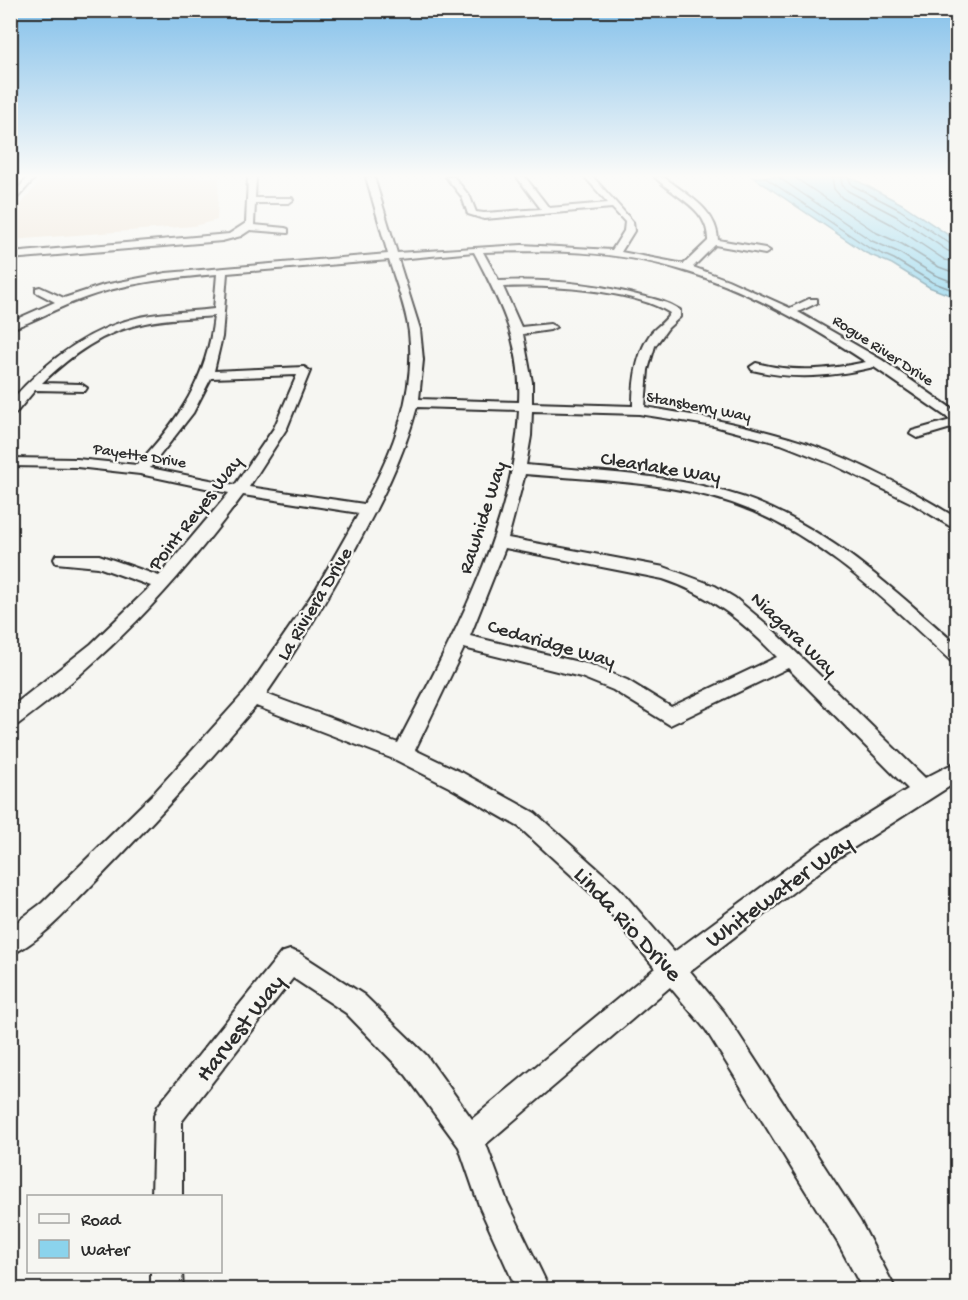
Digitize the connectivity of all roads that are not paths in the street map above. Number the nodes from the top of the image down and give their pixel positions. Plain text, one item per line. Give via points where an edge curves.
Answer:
1 (222, 238) edge
2 (387, 238) edge
3 (624, 238) edge
4 (713, 238) edge
5 (713, 242) junction
6 (477, 249) junction
7 (765, 251) dead end
8 (615, 253) junction
9 (10, 256) edge
10 (393, 257) junction
11 (686, 268) junction
12 (222, 272) junction
13 (495, 284) junction
14 (40, 290) dead end
15 (813, 301) dead end
16 (64, 302) junction
17 (791, 311) junction
18 (219, 312) junction
19 (10, 326) edge
20 (550, 327) dead end
21 (517, 331) junction
22 (878, 363) junction
23 (756, 367) dead end
24 (206, 375) junction
25 (33, 386) junction
26 (81, 388) dead end
27 (412, 403) junction
28 (525, 407) junction
29 (639, 410) junction
30 (10, 411) edge
31 (957, 420) edge
32 (917, 434) dead end
33 (10, 462) edge
34 (521, 469) junction
35 (140, 470) junction
36 (239, 490) junction
37 (369, 510) junction
38 (957, 526) edge
39 (499, 542) junction
40 (62, 558) dead end
41 (164, 584) junction
42 (459, 640) junction
43 (957, 657) edge
44 (790, 659) junction
45 (253, 697) junction
46 (10, 719) edge
47 (404, 754) junction
48 (957, 770) edge
49 (923, 790) junction
50 (10, 943) edge
51 (672, 967) junction
52 (470, 1140) junction
53 (168, 1195) edge
54 (167, 1273) edge
55 (166, 1290) edge
56 (534, 1290) edge
57 (880, 1290) edge

1 - 9 street
2 - 10 street, La Riviera Drive
3 - 8 street
4 - 5 street
5 - 7 street
5 - 11 street
6 - 8 street, Rogue River Drive via 548,246
6 - 10 street, Rogue River Drive
6 - 13 street, Rawhide Way
8 - 11 street, Rogue River Drive
10 - 12 street, Rogue River Drive
10 - 27 street, La Riviera Drive via 414,329 417,360
11 - 17 street, Rogue River Drive
12 - 16 street, Rogue River Drive via 132,282
12 - 18 street
13 - 21 street, Rawhide Way
13 - 29 street via 583,286 650,301 676,312 646,354 639,379
14 - 16 street
15 - 17 street, Rogue River Drive
16 - 19 street, Rogue River Drive
17 - 22 street, Rogue River Drive
18 - 24 street
18 - 25 street via 154,318 118,327 76,348
20 - 21 street
21 - 28 street, Rawhide Way via 526,387
22 - 23 street via 811,376
22 - 31 street, Rogue River Drive
24 - 35 street via 182,418
24 - 36 street, Point Reyes Way via 304,371 280,430
25 - 26 street
25 - 30 street
27 - 28 street, Stansberry Way
27 - 37 street, La Riviera Drive via 401,441
28 - 29 street, Stansberry Way
28 - 34 street, Rawhide Way
29 - 38 street, Stansberry Way via 715,422 786,441 881,481
31 - 32 street, Rogue River Drive
33 - 35 street, Payette Drive via 77,463
34 - 39 street, Rawhide Way
34 - 43 street, Clearlake Way via 651,482 737,501 794,526 837,552
35 - 36 street, Payette Drive
36 - 37 street, Payette Drive
36 - 41 street, Point Reyes Way
37 - 45 street, La Riviera Drive via 322,593
39 - 42 street, Rawhide Way
39 - 44 street, Niagara Way via 687,579 716,593 755,621
40 - 41 street via 99,561
41 - 46 street, Point Reyes Way via 101,646
42 - 44 street, Cedaridge Way via 584,670 620,685 670,717
42 - 47 street, Rawhide Way
44 - 49 street, Niagara Way
45 - 47 street, Linda Rio Drive
45 - 50 street, La Riviera Drive via 161,800 50,911
47 - 51 street, Linda Rio Drive via 527,820 611,896
48 - 49 street, Whitewater Way
49 - 51 street, Whitewater Way via 805,866
51 - 52 street, Whitewater Way
51 - 57 street, Linda Rio Drive via 715,1022 849,1232
52 - 53 street, Harvest Way via 416,1065 355,1004 290,962 168,1116
52 - 56 street via 495,1208
54 - 55 street

